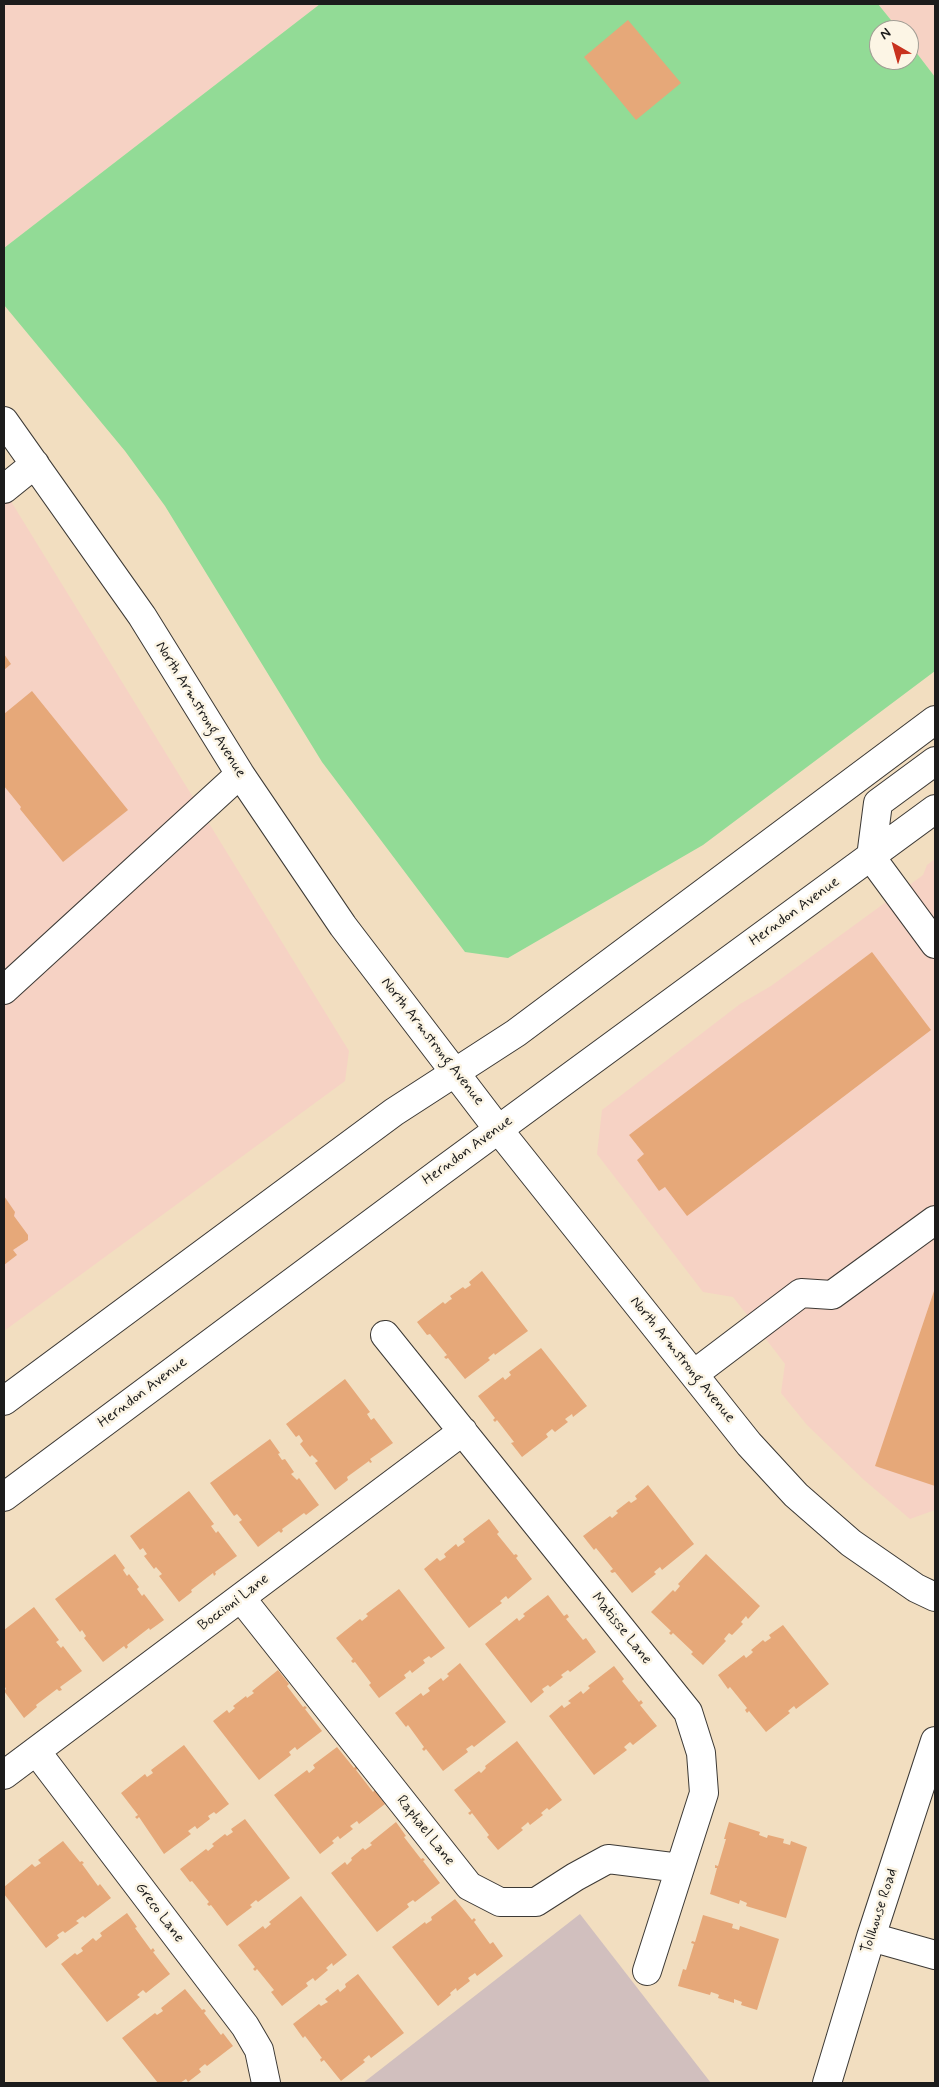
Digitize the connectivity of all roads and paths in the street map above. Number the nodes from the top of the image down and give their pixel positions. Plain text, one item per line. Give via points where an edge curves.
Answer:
1 (4, 420) edge
2 (35, 464) junction
3 (4, 489) edge
4 (935, 720) edge
5 (935, 761) edge
6 (240, 774) junction
7 (935, 809) edge
8 (871, 857) junction
9 (935, 944) edge
10 (4, 990) edge
11 (455, 1072) junction
12 (498, 1129) junction
13 (935, 1220) edge
14 (385, 1335) dead end
15 (694, 1374) junction
16 (4, 1401) edge
17 (463, 1431) junction
18 (4, 1497) edge
19 (935, 1597) edge
20 (241, 1598) junction
21 (935, 1741) edge
22 (36, 1751) junction
23 (4, 1775) edge
24 (680, 1868) junction
25 (871, 1937) junction
26 (935, 1955) edge
27 (647, 1971) dead end
28 (266, 2083) edge
29 (827, 2083) edge

1 - 2 street, North Armstrong Avenue
2 - 3 street
2 - 6 street, North Armstrong Avenue via 142,616
4 - 11 street via 516,1033
5 - 8 street via 878,803
6 - 10 street
6 - 11 street, North Armstrong Avenue via 343,926
7 - 8 street, Herndon Avenue
8 - 9 street
8 - 12 street, Herndon Avenue
11 - 12 street, North Armstrong Avenue
11 - 16 street via 394,1112
12 - 15 street, North Armstrong Avenue
12 - 18 street, Herndon Avenue
13 - 15 street via 832,1295 801,1293
14 - 17 street, Matisse Lane
15 - 19 street, North Armstrong Avenue via 749,1444 796,1495 851,1544 916,1588
17 - 20 street, Boccioni Lane
17 - 24 street, Matisse Lane via 688,1712 701,1753 704,1793
20 - 22 street, Boccioni Lane
20 - 24 street, Raphael Lane via 469,1886 500,1902 536,1902 608,1859
21 - 25 street, Tollhouse Road
22 - 23 street, Boccioni Lane
22 - 28 street, Greco Lane via 245,2026 259,2050
24 - 27 street, Matisse Lane
25 - 26 street
25 - 29 street, Tollhouse Road

